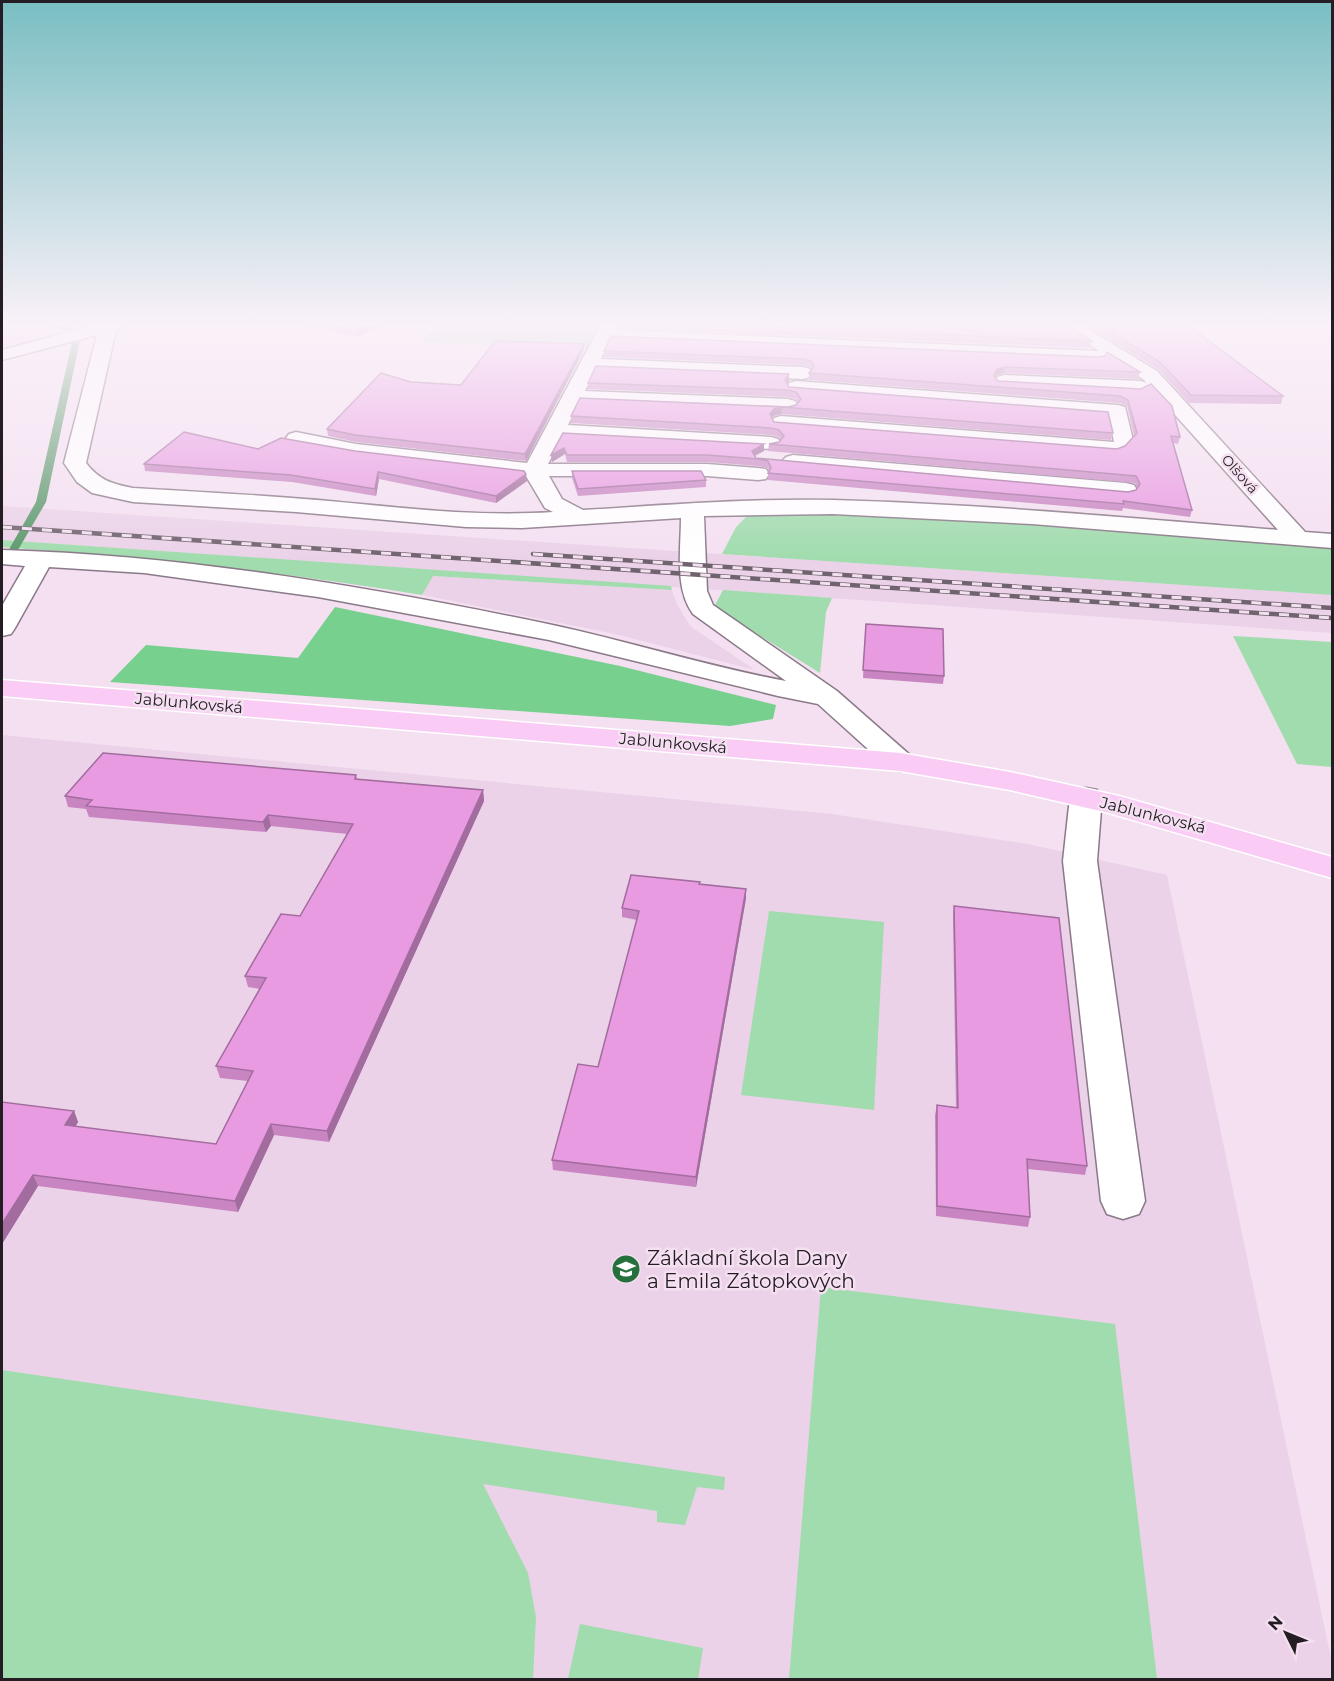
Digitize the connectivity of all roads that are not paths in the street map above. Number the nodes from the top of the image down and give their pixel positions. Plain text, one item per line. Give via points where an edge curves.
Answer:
1 (92, 402) edge
2 (569, 402) edge
3 (791, 402) edge
4 (885, 402) edge
5 (1004, 402) edge
6 (1175, 402) edge
7 (554, 430) junction
8 (296, 438) edge
9 (764, 459) junction
10 (534, 470) junction
11 (1126, 490) edge
12 (743, 507) junction
13 (692, 512) junction
14 (580, 518) junction
15 (1298, 538) junction
16 (1332, 541) edge
17 (2, 556) edge
18 (41, 559) junction
19 (2, 628) edge
20 (2, 688) edge
21 (827, 698) junction
22 (900, 762) junction
23 (1086, 798) junction
24 (1332, 868) edge
25 (1123, 1201) dead end

1 - 14 street via 75,464 100,488 134,495 466,520
2 - 7 street
3 - 9 street
4 - 5 street via 1119,444 1118,411
6 - 15 street, Olšová
7 - 9 street
7 - 10 street
8 - 10 street via 356,450
9 - 10 street via 707,470
9 - 11 street
9 - 12 street
10 - 14 street via 553,503
12 - 13 street
12 - 15 street via 900,508
13 - 14 street
13 - 21 street via 694,591 702,609
15 - 16 street
17 - 18 street
18 - 19 street
18 - 21 street via 318,588 549,632
20 - 22 main road, Jablunkovská
21 - 22 street
22 - 23 main road, Jablunkovská via 969,772
23 - 24 main road, Jablunkovská via 1212,830
23 - 25 street via 1080,861

